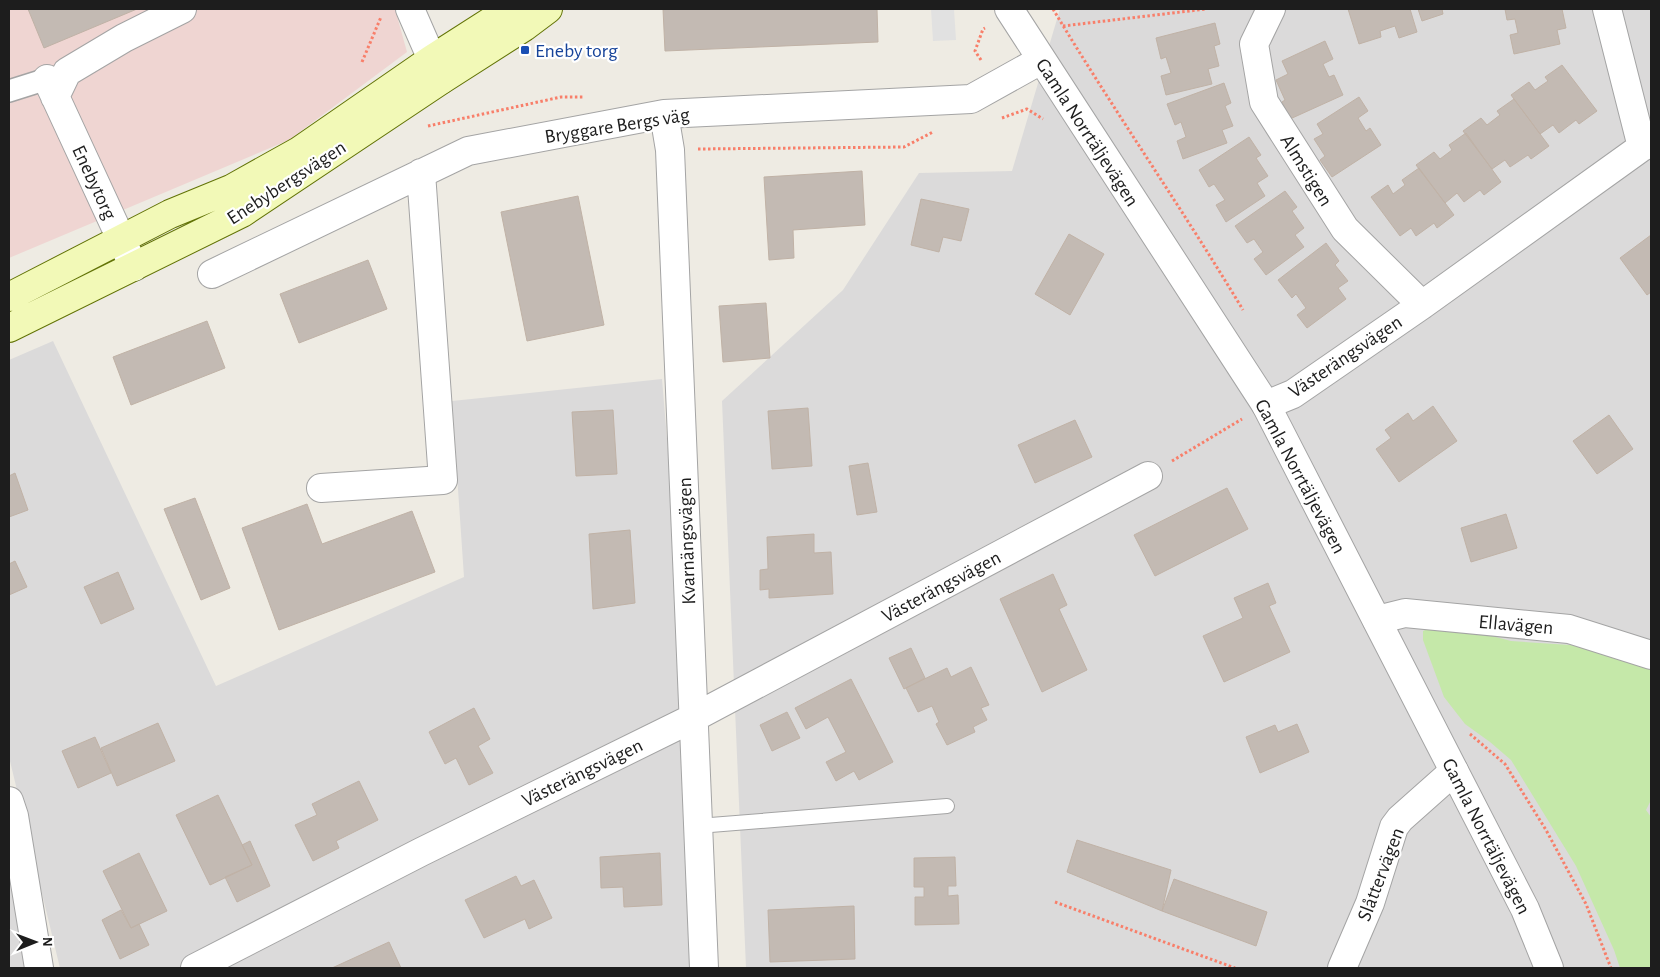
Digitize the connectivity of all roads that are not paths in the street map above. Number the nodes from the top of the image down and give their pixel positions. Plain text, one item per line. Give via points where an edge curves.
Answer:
1 (182, 9) edge
2 (510, 9) edge
3 (548, 9) edge
4 (1008, 9) edge
5 (1271, 9) edge
6 (1607, 9) edge
7 (399, 11) edge
8 (1041, 60) junction
9 (437, 70) junction
10 (51, 88) junction
11 (9, 91) edge
12 (664, 114) junction
13 (1647, 145) edge
14 (421, 173) junction
15 (121, 238) junction
16 (134, 267) junction
17 (212, 274) dead end
18 (9, 297) edge
19 (1422, 305) junction
20 (9, 328) edge
21 (1266, 405) junction
22 (1148, 476) road end
23 (321, 488) dead end
24 (1377, 620) junction
25 (1651, 654) edge
26 (693, 718) junction
27 (1454, 771) junction
28 (9, 801) edge
29 (947, 806) dead end
30 (698, 826) junction
31 (38, 968) edge
32 (195, 968) edge
33 (704, 968) edge
34 (1342, 968) edge
35 (1549, 968) edge

1 - 10 street via 67,72
2 - 9 main road, Enebybergsvägen
3 - 9 main road, Enebybergsvägen via 524,27
4 - 8 street, Gamla Norrtäljevägen
5 - 19 street, Almstigen via 1254,44 1264,102 1345,229
6 - 13 street
7 - 9 street
8 - 12 street, Bryggare Bergs väg via 971,100
8 - 21 street, Gamla Norrtäljevägen
9 - 15 main road, Enebybergsvägen via 231,188
9 - 16 main road, Enebybergsvägen via 242,213
10 - 11 street
10 - 15 street, Enebytorg
12 - 14 street, Bryggare Bergs väg via 468,151
12 - 26 street, Kvarnängsvägen via 670,150
13 - 19 street, Västerängsvägen
14 - 17 street, Bryggare Bergs väg
14 - 23 street via 443,480
15 - 16 street, Enebytorg
15 - 18 main road, Enebybergsvägen
16 - 20 main road, Enebybergsvägen
19 - 21 street, Västerängsvägen via 1293,394
21 - 24 street, Gamla Norrtäljevägen
22 - 26 street, Västerängsvägen
24 - 25 street, Ellavägen via 1405,613 1570,629
24 - 27 street, Gamla Norrtäljevägen
26 - 30 street, Kvarnängsvägen
26 - 32 street, Västerängsvägen
27 - 34 street, Slåttervägen via 1394,827 1370,903
27 - 35 street, Gamla Norrtäljevägen via 1525,909
28 - 31 street
29 - 30 lane
30 - 33 street, Kvarnängsvägen

